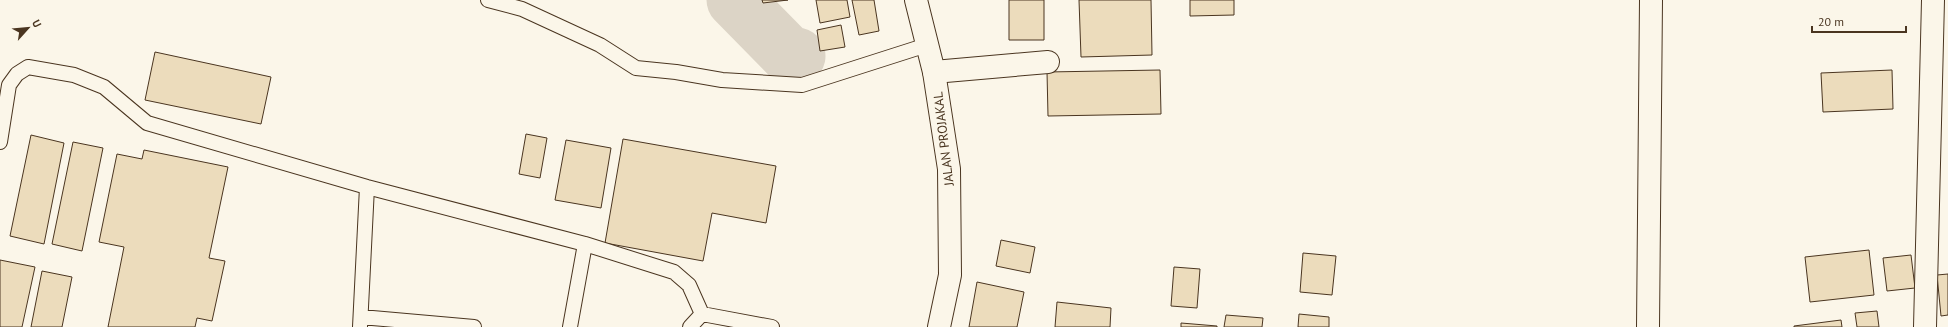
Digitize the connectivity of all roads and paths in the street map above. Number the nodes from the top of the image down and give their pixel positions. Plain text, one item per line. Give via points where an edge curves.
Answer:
1 (488, 0) edge
2 (916, 0) edge
3 (1650, 0) edge
4 (1933, 0) edge
5 (928, 45) junction
6 (1048, 62) dead end
7 (934, 72) junction
8 (0, 142) edge
9 (367, 187) junction
10 (585, 244) junction
11 (702, 314) junction
12 (361, 322) edge
13 (474, 327) edge
14 (570, 327) edge
15 (690, 327) edge
16 (772, 327) edge
17 (940, 327) edge
18 (1648, 327) edge
19 (1925, 327) edge

1 - 5 lane via 544,18 600,45 636,68 722,80 802,85
2 - 5 street, JALAN PROJAKAL
3 - 18 street
4 - 19 street
5 - 7 street, JALAN PROJAKAL
6 - 7 street
7 - 17 street, JALAN PROJAKAL via 949,169 950,275
8 - 9 lane via 9,85 17,74 28,67 74,74 104,87 147,123
9 - 10 lane
9 - 12 lane
10 - 11 lane via 674,272 689,285
10 - 14 lane
11 - 15 lane
11 - 16 lane
12 - 13 lane

